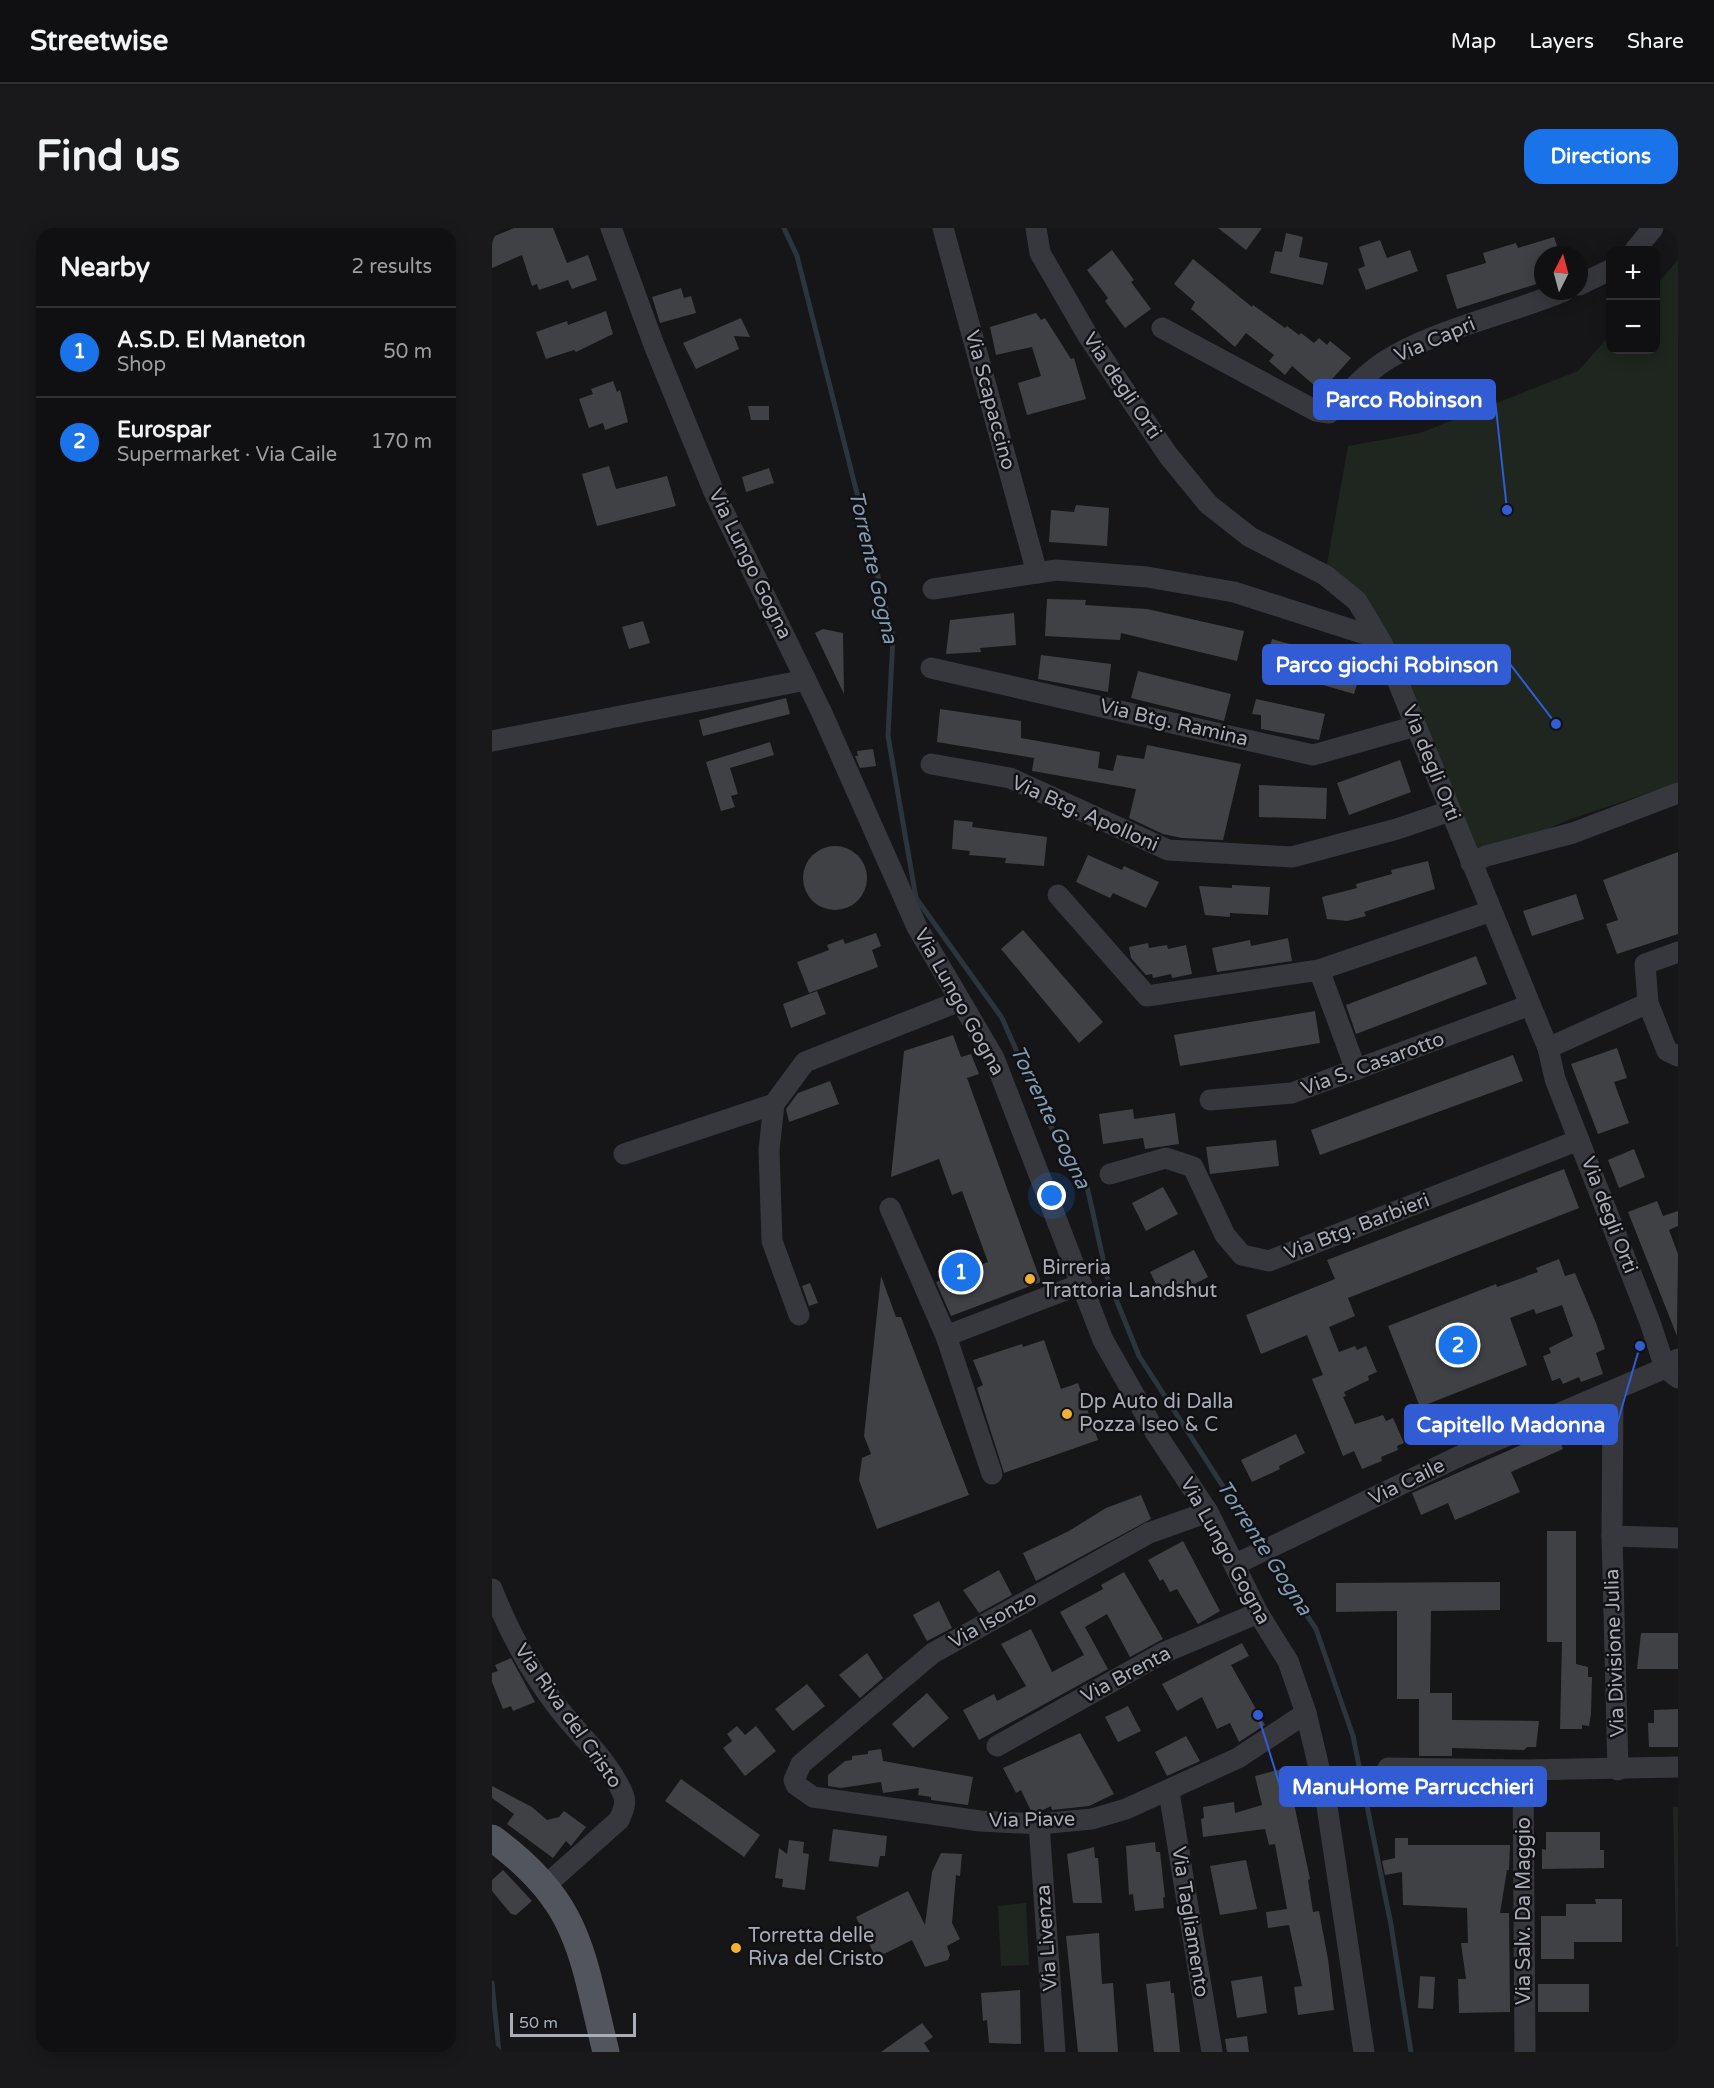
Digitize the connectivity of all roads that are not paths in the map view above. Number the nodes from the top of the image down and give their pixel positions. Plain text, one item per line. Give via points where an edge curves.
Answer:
1 (611, 228) edge
2 (943, 228) edge
3 (1036, 228) edge
4 (1653, 228) edge
5 (1638, 246) edge
6 (1606, 272) edge
7 (1588, 281) edge
8 (1538, 300) edge
9 (1162, 328) dead end
10 (1037, 573) junction
11 (933, 589) dead end
12 (1382, 643) junction
13 (931, 668) dead end
14 (806, 680) junction
15 (1416, 726) junction
16 (492, 741) edge
17 (931, 764) dead end
18 (1678, 793) edge
19 (1450, 812) junction
20 (1471, 863) junction
21 (1058, 895) dead end
22 (1491, 911) junction
23 (1678, 952) edge
24 (1319, 970) junction
25 (960, 1000) junction
26 (1648, 1003) junction
27 (1530, 1005) junction
28 (1548, 1048) junction
29 (1678, 1056) edge
30 (1356, 1070) junction
31 (1210, 1100) dead end
32 (774, 1104) junction
33 (1579, 1140) junction
34 (624, 1154) dead end
35 (1110, 1174) dead end
36 (890, 1208) dead end
37 (1081, 1284) junction
38 (799, 1315) dead end
39 (946, 1336) junction
40 (1674, 1369) edge
41 (1612, 1391) junction
42 (992, 1474) dead end
43 (1208, 1512) junction
44 (1612, 1536) junction
45 (1678, 1538) edge
46 (1242, 1562) junction
47 (492, 1589) edge
48 (1258, 1613) junction
49 (1306, 1713) junction
50 (997, 1746) dead end
51 (801, 1764) joint
52 (1678, 1767) edge
53 (1388, 1768) dead end
54 (1523, 1770) junction
55 (1618, 1770) junction
56 (1169, 1792) junction
57 (1039, 1824) junction
58 (492, 1838) edge
59 (546, 1885) junction
60 (606, 2052) edge
61 (1055, 2052) edge
62 (1212, 2052) edge
63 (1364, 2052) edge
64 (1525, 2052) edge

1 - 14 street, Via Lungo Gogna via 694,448
2 - 10 street, Via Scapaccino
3 - 12 street, Via degli Orti via 1040,253 1088,336 1168,455 1208,504 1250,537 1326,575 1357,601
4 - 5 street
6 - 7 street
8 - 9 street, Via Capri via 1394,355 1329,413 1316,411
10 - 11 street
10 - 12 street via 1056,570 1147,577 1234,592
12 - 15 street, Via degli Orti
13 - 15 street, Via Btg. Ramina via 1313,755
14 - 16 street
14 - 25 street, Via Lungo Gogna via 917,927
15 - 19 street, Via degli Orti
17 - 19 street, Via Btg. Apolloni via 1010,778 1168,850 1292,857
18 - 20 street via 1573,832
19 - 20 street, Via degli Orti
20 - 22 street, Via degli Orti
21 - 24 street via 1147,996
22 - 24 street
22 - 27 street, Via degli Orti
23 - 26 street via 1645,964
24 - 30 street
25 - 32 street via 805,1062
25 - 37 street, Via Lungo Gogna via 994,1058
26 - 28 street
26 - 29 street via 1667,1051
27 - 28 street, Via degli Orti
27 - 30 street, Via S. Casarotto
28 - 33 street, Via degli Orti via 1555,1079
30 - 31 street, Via S. Casarotto via 1292,1093
32 - 34 street
32 - 38 street via 769,1150 772,1241
33 - 35 street, Via Btg. Barbieri via 1269,1261 1242,1255 1225,1235 1193,1167 1166,1158
33 - 40 street, Via degli Orti via 1651,1324
36 - 39 street
37 - 39 street
37 - 43 street, Via Lungo Gogna via 1103,1340 1156,1435
39 - 42 street
40 - 41 street, Via Caile
41 - 44 street, Via Divisione Julia
41 - 46 street, Via Caile via 1464,1454
43 - 46 street, Via Lungo Gogna
43 - 51 street, Via Isonzo via 1149,1533 933,1653
44 - 45 street
44 - 55 street, Via Divisione Julia
46 - 48 street, Via Lungo Gogna
47 - 59 street, Via Riva del Cristo via 506,1625 534,1674 588,1741 623,1794 625,1805 619,1820
48 - 49 street, Via Lungo Gogna via 1288,1661
48 - 50 street, Via Brenta via 1163,1653
49 - 56 street, Via Piave via 1238,1758
49 - 63 street, Via Lungo Gogna via 1325,1792
51 - 57 street, Via Piave via 794,1780 813,1797 902,1812
52 - 55 street
53 - 54 street
54 - 55 street
54 - 64 street, Via Salv. Da Maggio
56 - 57 street, Via Piave via 1092,1819
56 - 62 street, Via Tagliamento
57 - 61 street, Via Livenza
58 - 59 main road via 521,1859
59 - 60 main road via 574,1931

